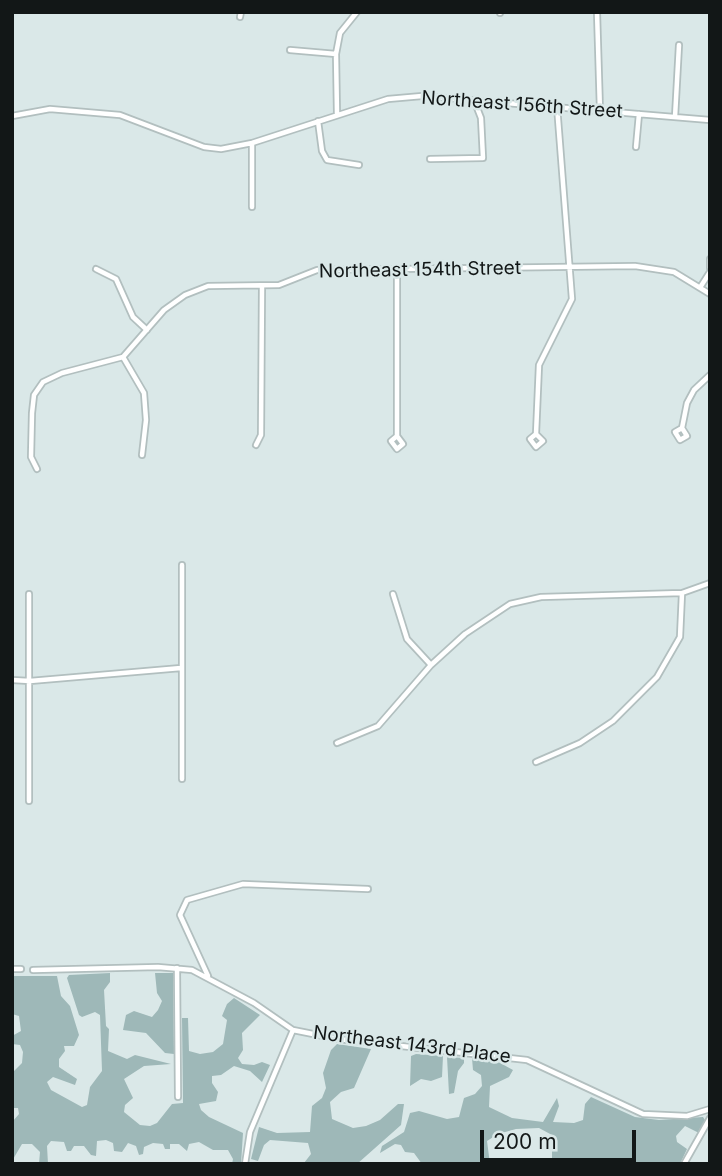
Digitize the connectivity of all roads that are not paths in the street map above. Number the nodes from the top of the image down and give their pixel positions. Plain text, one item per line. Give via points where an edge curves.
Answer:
1 (357, 12) edge
2 (597, 12) edge
3 (679, 45) dead end
4 (290, 50) dead end
5 (336, 54) junction
6 (474, 100) junction
7 (557, 106) junction
8 (600, 111) junction
9 (337, 114) junction
10 (639, 114) junction
11 (12, 116) edge
12 (675, 117) junction
13 (710, 120) edge
14 (318, 121) junction
15 (252, 144) junction
16 (636, 147) dead end
17 (430, 159) dead end
18 (359, 165) dead end
19 (252, 207) dead end
20 (710, 260) edge
21 (571, 267) junction
22 (96, 269) dead end
23 (397, 269) junction
24 (710, 270) edge
25 (701, 286) junction
26 (262, 288) junction
27 (710, 294) edge
28 (147, 330) junction
29 (123, 357) junction
30 (710, 375) edge
31 (682, 428) dead end
32 (536, 434) dead end
33 (397, 436) dead end
34 (256, 445) dead end
35 (142, 455) dead end
36 (37, 469) dead end
37 (183, 565) dead end
38 (710, 583) edge
39 (682, 593) junction
40 (29, 594) dead end
41 (393, 594) dead end
42 (431, 665) junction
43 (181, 667) junction
44 (12, 680) edge
45 (30, 681) junction
46 (337, 743) dead end
47 (536, 762) dead end
48 (182, 779) dead end
49 (29, 802) dead end
50 (368, 889) dead end
51 (177, 968) junction
52 (12, 969) edge
53 (21, 970) dead end
54 (33, 970) dead end
55 (208, 976) junction
56 (293, 1030) junction
57 (178, 1097) dead end
58 (710, 1109) edge
59 (710, 1118) edge
60 (245, 1164) edge
61 (684, 1164) edge

1 - 5 street via 340,33
2 - 8 street
3 - 12 street
4 - 5 street
5 - 9 street
6 - 7 street, Northeast 156th Street
6 - 9 street, Northeast 156th Street via 403,97
6 - 17 street via 481,118 482,158
7 - 8 street, Northeast 156th Street
7 - 21 street
8 - 10 street, Northeast 156th Street
9 - 14 street, Northeast 156th Street
10 - 12 street, Northeast 156th Street
10 - 16 street
11 - 15 street, Northeast 156th Street via 50,109 100,112 140,121 204,147
12 - 13 street, Northeast 156th Street
14 - 15 street, Northeast 156th Street
14 - 18 street via 327,160
15 - 19 street
20 - 24 street
21 - 23 street, Northeast 154th Street
21 - 25 street, Northeast 154th Street via 657,268
21 - 32 street via 570,306 539,365
22 - 28 street via 116,279 133,317
23 - 26 street, Northeast 154th Street via 317,270
23 - 33 street
24 - 25 street
25 - 27 street, Northeast 154th Street
26 - 28 street, Northeast 154th Street via 228,285 196,290 164,310
26 - 34 street via 261,435
28 - 29 street, Northeast 154th Street
29 - 35 street via 144,393
29 - 36 street via 43,382 34,395 32,413 31,457
30 - 31 street via 694,390
37 - 43 street
38 - 39 street
39 - 42 street via 528,599 510,604 481,621
39 - 47 street via 680,637 657,677 614,721 580,743
40 - 45 street
41 - 42 street via 407,639
42 - 46 street via 378,726
43 - 45 street
43 - 48 street
44 - 45 street
45 - 49 street
50 - 55 street via 243,884 187,900 180,915
51 - 54 street, Northeast 143rd Place
51 - 55 street, Northeast 143rd Place
51 - 57 street
52 - 53 street
55 - 56 street, Northeast 143rd Place
56 - 58 street, Northeast 143rd Place via 527,1060 643,1114 687,1115
56 - 60 street via 250,1132
59 - 61 street

